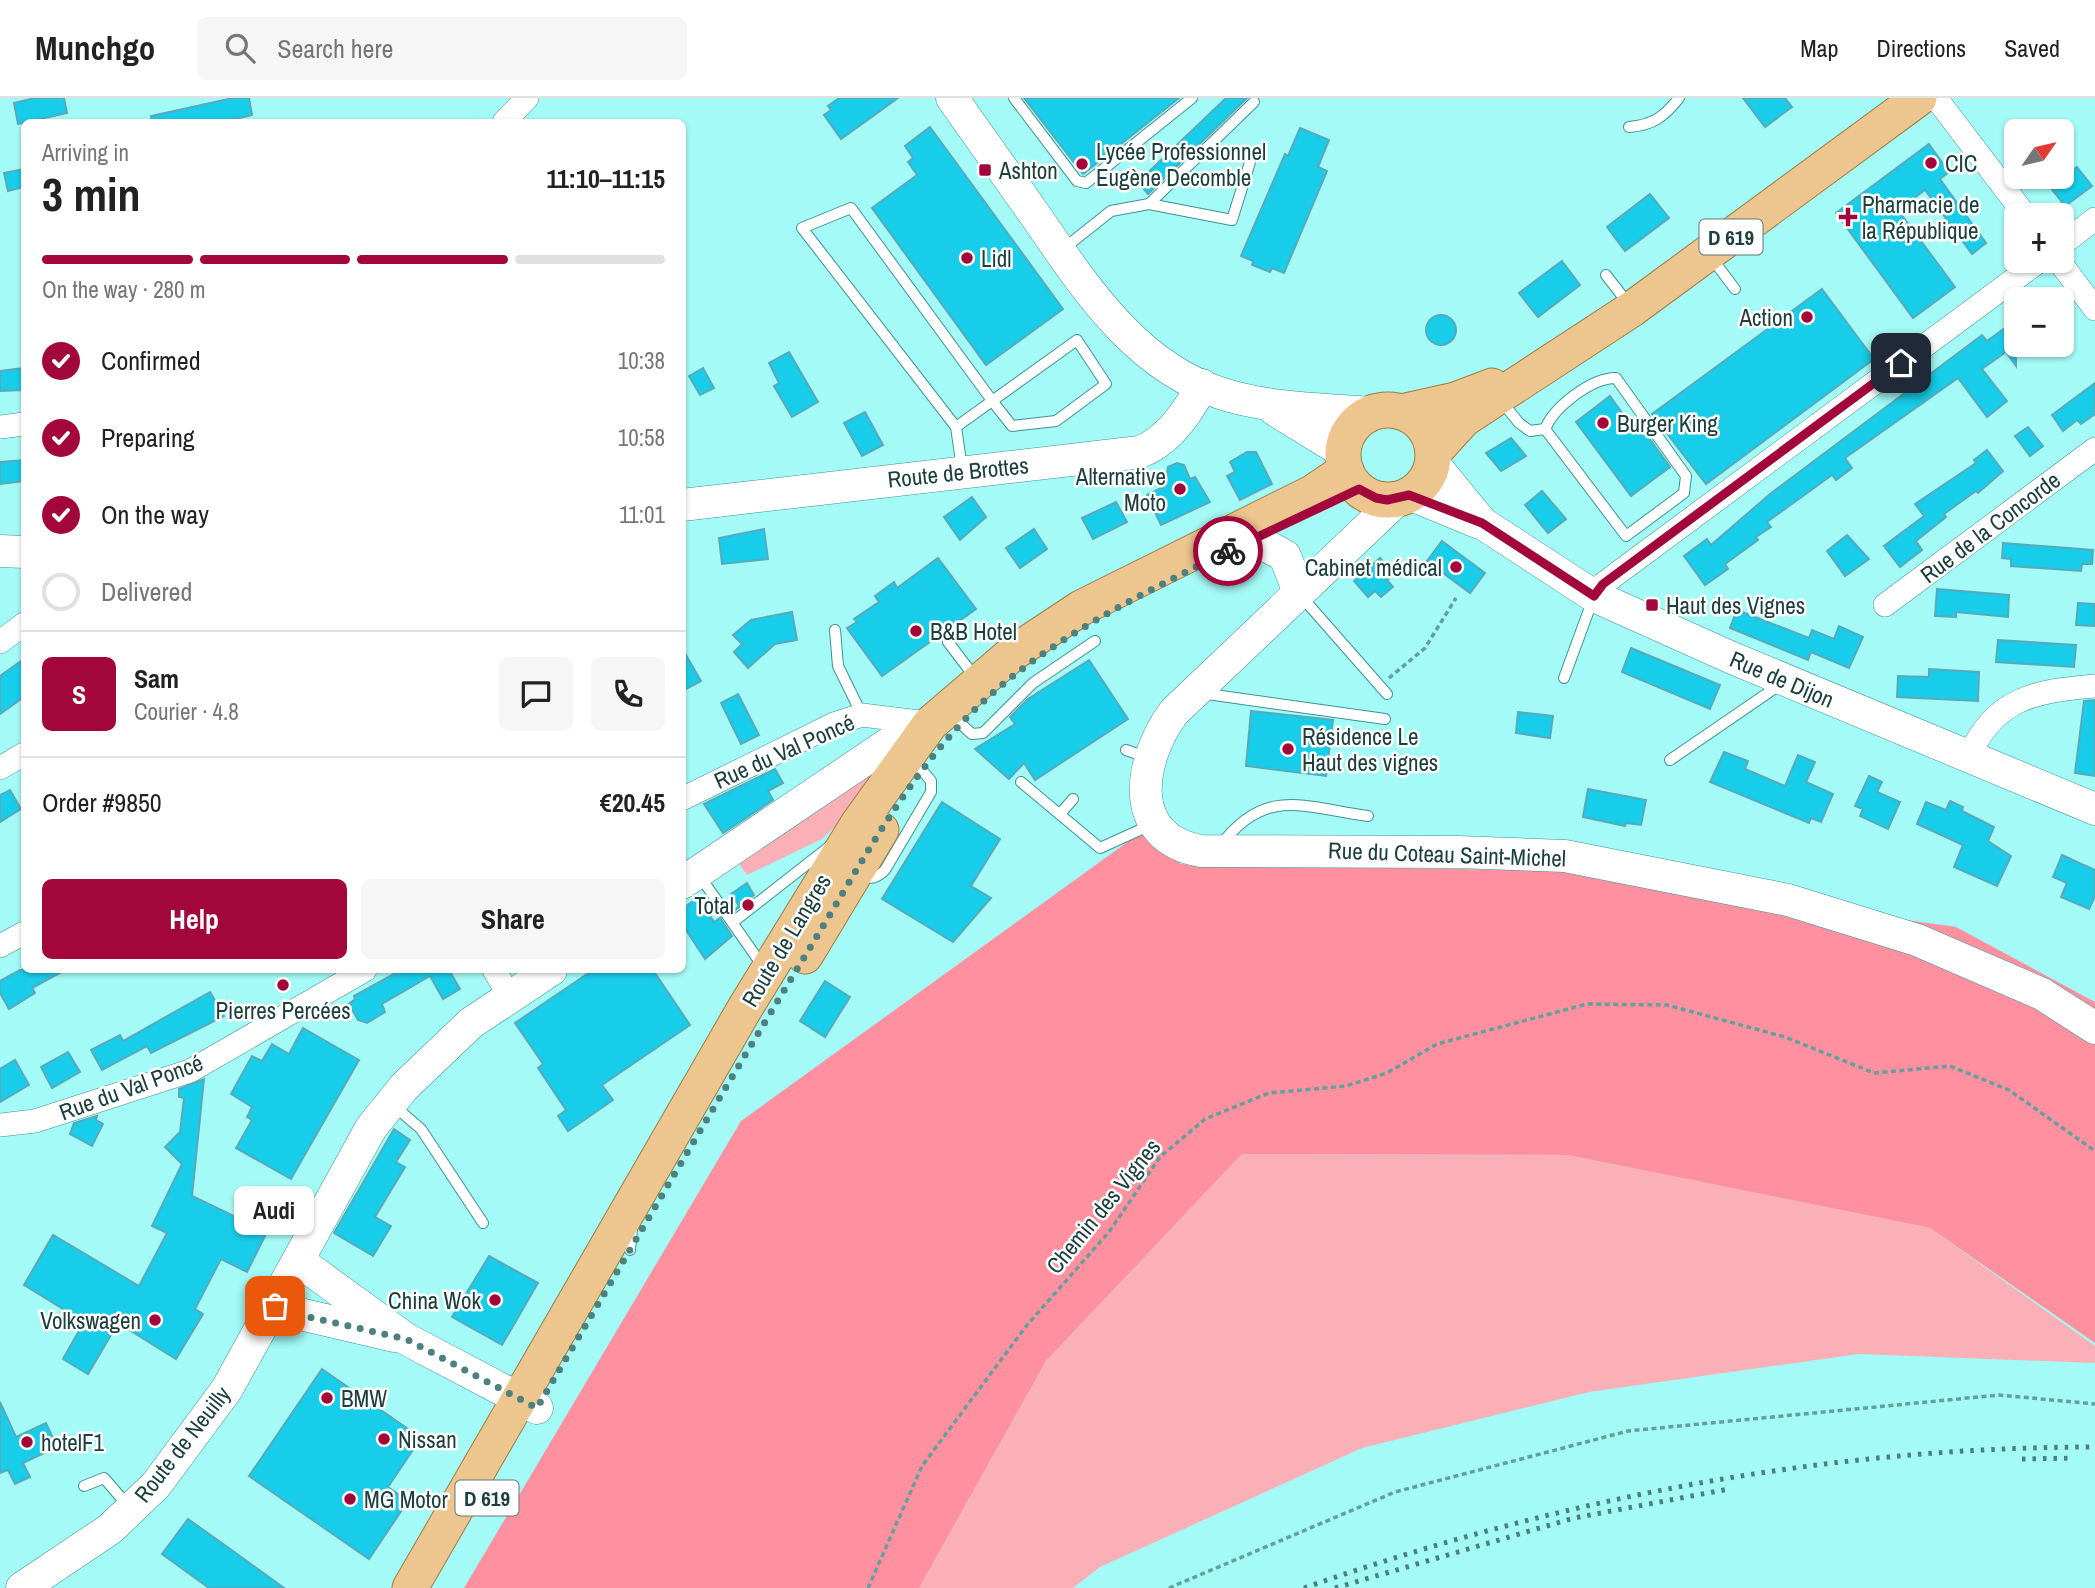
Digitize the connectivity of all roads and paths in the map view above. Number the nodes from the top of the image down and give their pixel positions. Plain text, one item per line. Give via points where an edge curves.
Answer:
1 (527, 98) edge
2 (1013, 98) edge
3 (1192, 98) edge
4 (1679, 98) edge
5 (1919, 98) edge
6 (1936, 98) edge
7 (957, 100) edge
8 (1254, 102) dead end
9 (507, 119) edge
10 (1629, 127) dead end
11 (1251, 159) dead end
12 (2016, 203) edge
13 (1149, 204) junction
14 (2095, 219) edge
15 (2074, 235) edge
16 (1060, 251) junction
17 (1708, 253) junction
18 (2023, 273) edge
19 (2068, 273) edge
20 (1606, 275) dead end
21 (1735, 289) dead end
22 (1632, 309) junction
23 (2095, 309) edge
24 (1539, 369) junction
25 (1202, 385) junction
26 (1498, 397) junction
27 (993, 402) junction
28 (1267, 405) junction
29 (1386, 413) junction
30 (21, 424) edge
31 (0, 427) edge
32 (956, 427) junction
33 (1545, 429) junction
34 (2095, 449) edge
35 (1432, 458) junction
36 (962, 471) junction
37 (1371, 483) junction
38 (686, 505) edge
39 (1482, 523) junction
40 (1254, 539) junction
41 (0, 551) edge
42 (21, 552) edge
43 (1299, 593) junction
44 (1594, 596) junction
45 (1456, 598) dead end
46 (1885, 605) dead end
47 (21, 626) edge
48 (835, 630) dead end
49 (1095, 641) dead end
50 (0, 642) edge
51 (948, 642) dead end
52 (1564, 678) dead end
53 (1786, 681) junction
54 (981, 685) junction
55 (2095, 686) edge
56 (1383, 690) joint
57 (1194, 692) junction
58 (862, 715) junction
59 (945, 719) junction
60 (1385, 719) dead end
61 (21, 756) edge
62 (1969, 757) junction
63 (1670, 760) dead end
64 (0, 768) edge
65 (915, 779) junction
66 (1021, 782) dead end
67 (686, 797) edge
68 (1073, 799) dead end
69 (2095, 809) edge
70 (1060, 814) junction
71 (1368, 816) dead end
72 (1155, 822) junction
73 (868, 829) junction
74 (1216, 851) junction
75 (845, 867) junction
76 (690, 878) edge
77 (733, 922) junction
78 (21, 935) edge
79 (0, 946) edge
80 (767, 972) junction
81 (360, 973) edge
82 (496, 973) edge
83 (546, 973) edge
84 (510, 996) junction
85 (2095, 1028) edge
86 (391, 1103) junction
87 (0, 1125) edge
88 (666, 1146) junction
89 (2095, 1151) edge
90 (482, 1223) dead end
91 (630, 1250) junction
92 (300, 1262) junction
93 (275, 1306) junction
94 (406, 1339) junction
95 (529, 1404) junction
96 (2095, 1404) edge
97 (84, 1486) dead end
98 (131, 1509) junction
99 (417, 1587) edge
100 (22, 1588) edge
101 (868, 1588) edge
102 (1169, 1588) edge

1 - 9 street
2 - 3 lane via 1077,181 1086,183
4 - 10 lane via 1651,125
5 - 17 main road, D 619
6 - 12 street
7 - 16 street
8 - 13 lane
11 - 13 lane via 1232,220
13 - 16 lane via 1111,211
14 - 15 street
16 - 25 street via 1124,333 1160,363
17 - 21 lane
17 - 22 main road, D 619
18 - 44 street via 1603,584
19 - 23 street
20 - 22 lane
22 - 24 main road, D 619
24 - 26 main road
24 - 29 main road, D 619 via 1455,400
25 - 28 street
25 - 36 street, Route de Brottes via 1156,446 1140,452
26 - 33 lane via 1518,423 1530,431
26 - 35 main road via 1464,419
27 - 27 lane via 1012,426 1056,421 1106,384 1077,340
27 - 32 lane
27 - 32 lane via 851,208 802,228
28 - 29 street
28 - 37 street, Rue de Dijon
29 - 35 main road via 1421,424 1429,435
29 - 37 main road via 1349,432
30 - 31 street
32 - 36 lane
33 - 33 lane via 1626,536 1684,493 1686,476 1616,378 1602,378 1550,415
34 - 46 street, Rue de la Concorde
35 - 37 main road via 1425,480
35 - 39 street, Rue de Dijon
36 - 38 street, Route de Brottes
37 - 39 street, Rue de Dijon
37 - 40 main road, Route de Langres / D 619
37 - 43 street, Rue du Coteau Saint-Michel via 1360,534
37 - 54 main road, Route de Langres / D 619 via 1312,492 1081,608 1013,653
39 - 44 street, Rue de Dijon
40 - 43 street via 1285,556
40 - 59 main road, Route de Langres / D 619 via 1085,626
41 - 42 street
43 - 56 lane
43 - 57 street, Rue du Coteau Saint-Michel
44 - 52 lane
44 - 53 street, Rue de Dijon
45 - 56 path via 1425,648
47 - 50 street
48 - 58 lane via 838,666
49 - 59 lane via 1033,683 983,733 972,734
51 - 54 lane
53 - 62 street, Rue de Dijon
53 - 63 lane
54 - 59 main road, Route de Langres / D 619
55 - 62 street via 2049,692 2010,704 1981,732
57 - 60 lane
57 - 72 street, Rue du Coteau Saint-Michel via 1137,754
58 - 59 street, Rue du Val Poncé
58 - 67 street, Rue du Val Poncé via 834,724
59 - 65 main road, Route de Langres / D 619
59 - 73 main road, Route de Langres / D 619
59 - 76 street via 900,736
61 - 64 street
62 - 69 street, Rue de Dijon
65 - 73 main road, D 619
65 - 75 lane via 931,781 932,792 886,870 869,879
66 - 70 lane
68 - 70 lane
70 - 72 lane via 1100,848
71 - 74 lane via 1278,804 1256,810 1236,824
72 - 74 street, Rue du Coteau Saint-Michel via 1179,847
73 - 75 main road, Route de Langres / D 619
73 - 77 lane
74 - 85 street, Rue du Coteau Saint-Michel via 1564,856 1788,900 1917,940 2042,994
75 - 80 main road, Route de Langres / D 619
75 - 91 main road, D 619
76 - 77 lane
77 - 80 lane
78 - 79 street
80 - 88 main road, Route de Langres / D 619
81 - 87 street, Rue du Val Poncé via 190,1071 35,1121
82 - 84 street
83 - 84 street, Route de Neuilly
84 - 86 street, Route de Neuilly via 432,1056
86 - 90 lane via 421,1129
86 - 92 street, Route de Neuilly via 372,1128
88 - 91 lane via 667,1166 632,1224
88 - 95 main road, Route de Langres / D 619
89 - 101 path, Chemin des Vignes via 2009,1090 1950,1066 1874,1073 1785,1037 1667,1005 1587,1004 1437,1044 1387,1073 1346,1086 1269,1093 1205,1119 1160,1157 1109,1232 1027,1325 922,1465
91 - 95 main road, D 619
92 - 93 street, Route de Neuilly
92 - 94 street
93 - 94 street
93 - 98 street, Route de Neuilly via 227,1389 156,1485
94 - 95 street
95 - 99 main road, D 619
96 - 102 path via 1999,1395 1628,1430 1395,1492
97 - 98 lane via 104,1478
98 - 100 street, Route de Neuilly via 110,1529

